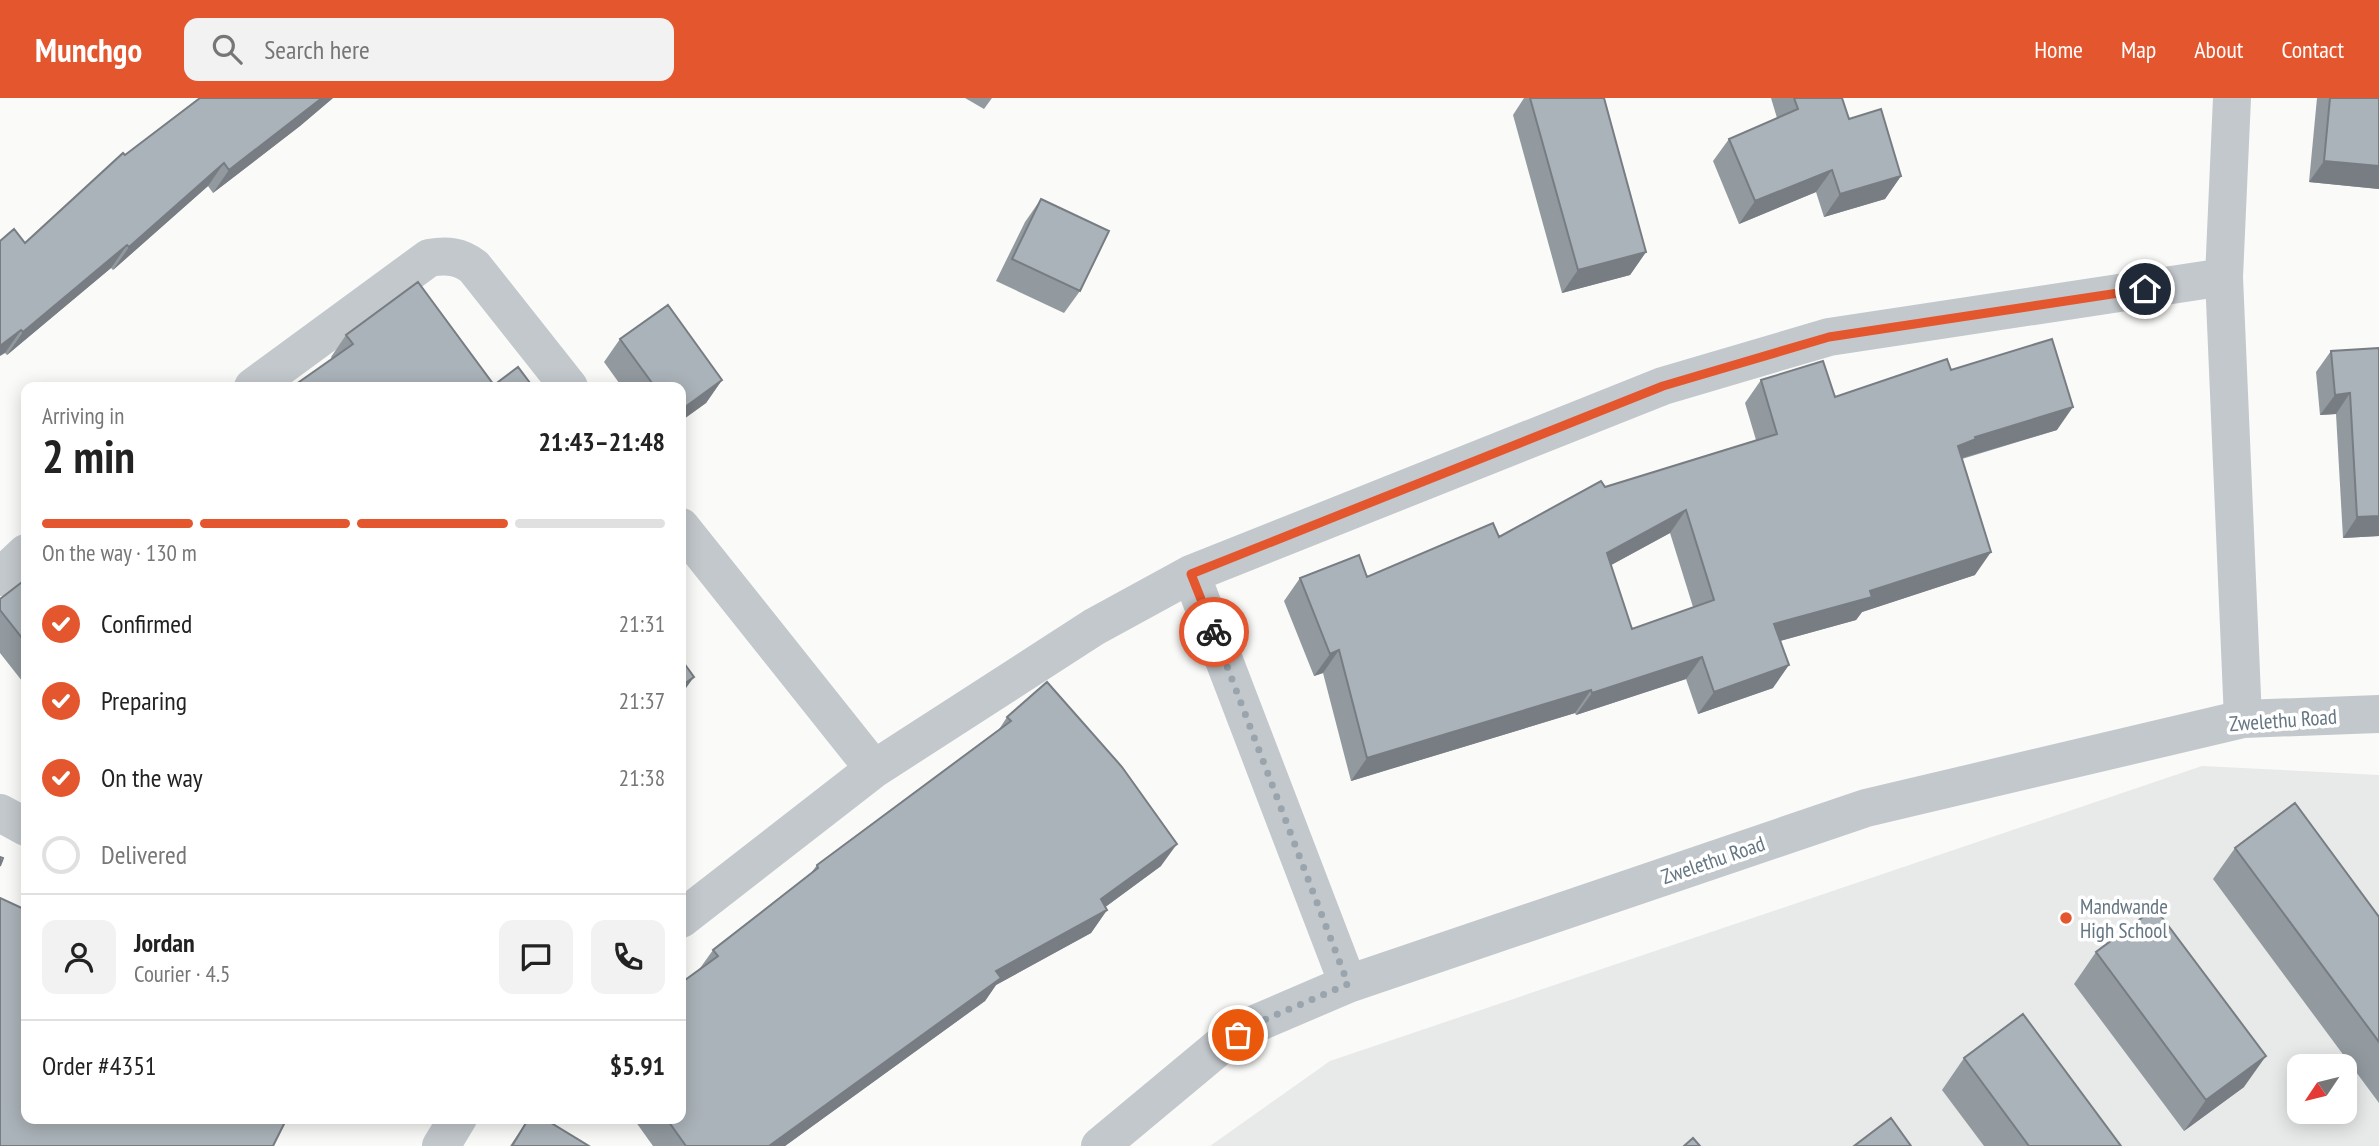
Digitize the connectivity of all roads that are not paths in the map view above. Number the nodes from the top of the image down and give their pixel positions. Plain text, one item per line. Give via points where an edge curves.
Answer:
1 (2232, 98) edge
2 (2224, 277) junction
3 (260, 382) edge
4 (565, 382) edge
5 (686, 533) edge
6 (21, 558) edge
7 (1191, 574) junction
8 (0, 577) edge
9 (2379, 714) edge
10 (2243, 719) junction
11 (874, 769) junction
12 (0, 813) edge
13 (21, 824) edge
14 (686, 915) edge
15 (1348, 984) junction
16 (454, 1124) edge
17 (441, 1146) edge
18 (1100, 1146) edge

1 - 2 street
2 - 7 street via 1829,337 1663,386
2 - 10 street
3 - 4 street via 429,258 441,256 464,259 474,267
5 - 11 street
6 - 8 street
7 - 11 street via 1094,627
7 - 15 street
9 - 10 street, Zwelethu Road
10 - 15 street, Zwelethu Road via 1866,808
11 - 14 street
12 - 13 street
15 - 18 street, Zwelethu Road via 1257,1023 1219,1047
16 - 17 street

